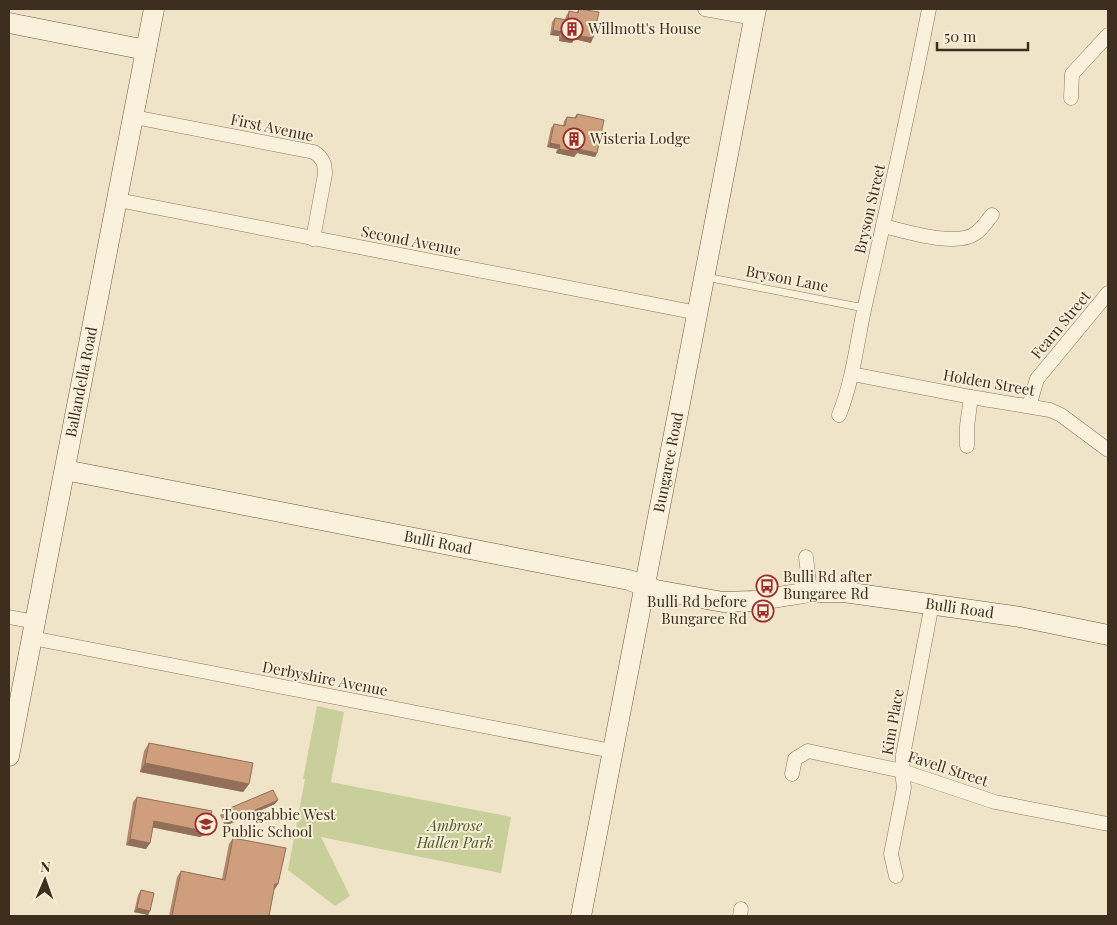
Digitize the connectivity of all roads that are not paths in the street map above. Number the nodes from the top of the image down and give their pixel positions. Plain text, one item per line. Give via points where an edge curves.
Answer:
1 (154, 9) edge
2 (705, 9) edge
3 (929, 9) edge
4 (755, 14) edge
5 (9, 23) edge
6 (1108, 35) edge
7 (146, 50) junction
8 (1071, 98) dead end
9 (134, 117) junction
10 (118, 200) junction
11 (992, 215) dead end
12 (883, 226) junction
13 (313, 239) junction
14 (706, 278) junction
15 (1108, 293) edge
16 (864, 308) junction
17 (698, 314) junction
18 (852, 374) junction
19 (971, 397) junction
20 (1029, 406) junction
21 (839, 415) dead end
22 (967, 446) dead end
23 (1108, 450) edge
24 (65, 470) junction
25 (806, 557) dead end
26 (645, 585) junction
27 (810, 592) junction
28 (932, 604) junction
29 (9, 616) edge
30 (33, 630) junction
31 (1108, 634) edge
32 (612, 751) junction
33 (9, 756) edge
34 (902, 771) junction
35 (792, 774) dead end
36 (1108, 824) edge
37 (896, 876) dead end
38 (581, 916) edge

1 - 7 street, Ballandella Road
2 - 4 street
3 - 12 street, Bryson Street
4 - 14 street, Bungaree Road
5 - 7 street
6 - 8 street via 1072,74
7 - 9 street, Ballandella Road
9 - 10 street, Ballandella Road
9 - 13 street, First Avenue via 314,152 321,157 325,174
10 - 13 street, Second Avenue
10 - 24 street, Ballandella Road
11 - 12 street via 976,234 960,240
12 - 16 street, Bryson Street
13 - 17 street, Second Avenue
14 - 16 lane, Bryson Lane
14 - 17 street, Bungaree Road
15 - 20 street, Fearn Street via 1037,379
16 - 18 street, Bryson Street
17 - 26 street, Bungaree Road
18 - 19 street, Holden Street
18 - 21 street, Bryson Street
19 - 20 street, Holden Street
19 - 22 street
20 - 23 street, Holden Street via 1061,415
24 - 26 street, Bulli Road
24 - 30 street, Ballandella Road
25 - 27 street
26 - 27 street, Bulli Road via 656,590 723,602
26 - 32 street, Bungaree Road
27 - 28 street, Bulli Road via 844,592
28 - 31 street, Bulli Road
28 - 34 street, Kim Place via 902,755
29 - 30 street, Derbyshire Avenue
30 - 32 street, Derbyshire Avenue
30 - 33 street, Ballandella Road
32 - 38 street, Bungaree Road
34 - 35 street, Favell Street via 808,751 795,759
34 - 36 street, Favell Street via 994,802
34 - 37 street, Kim Place via 904,788 891,854

